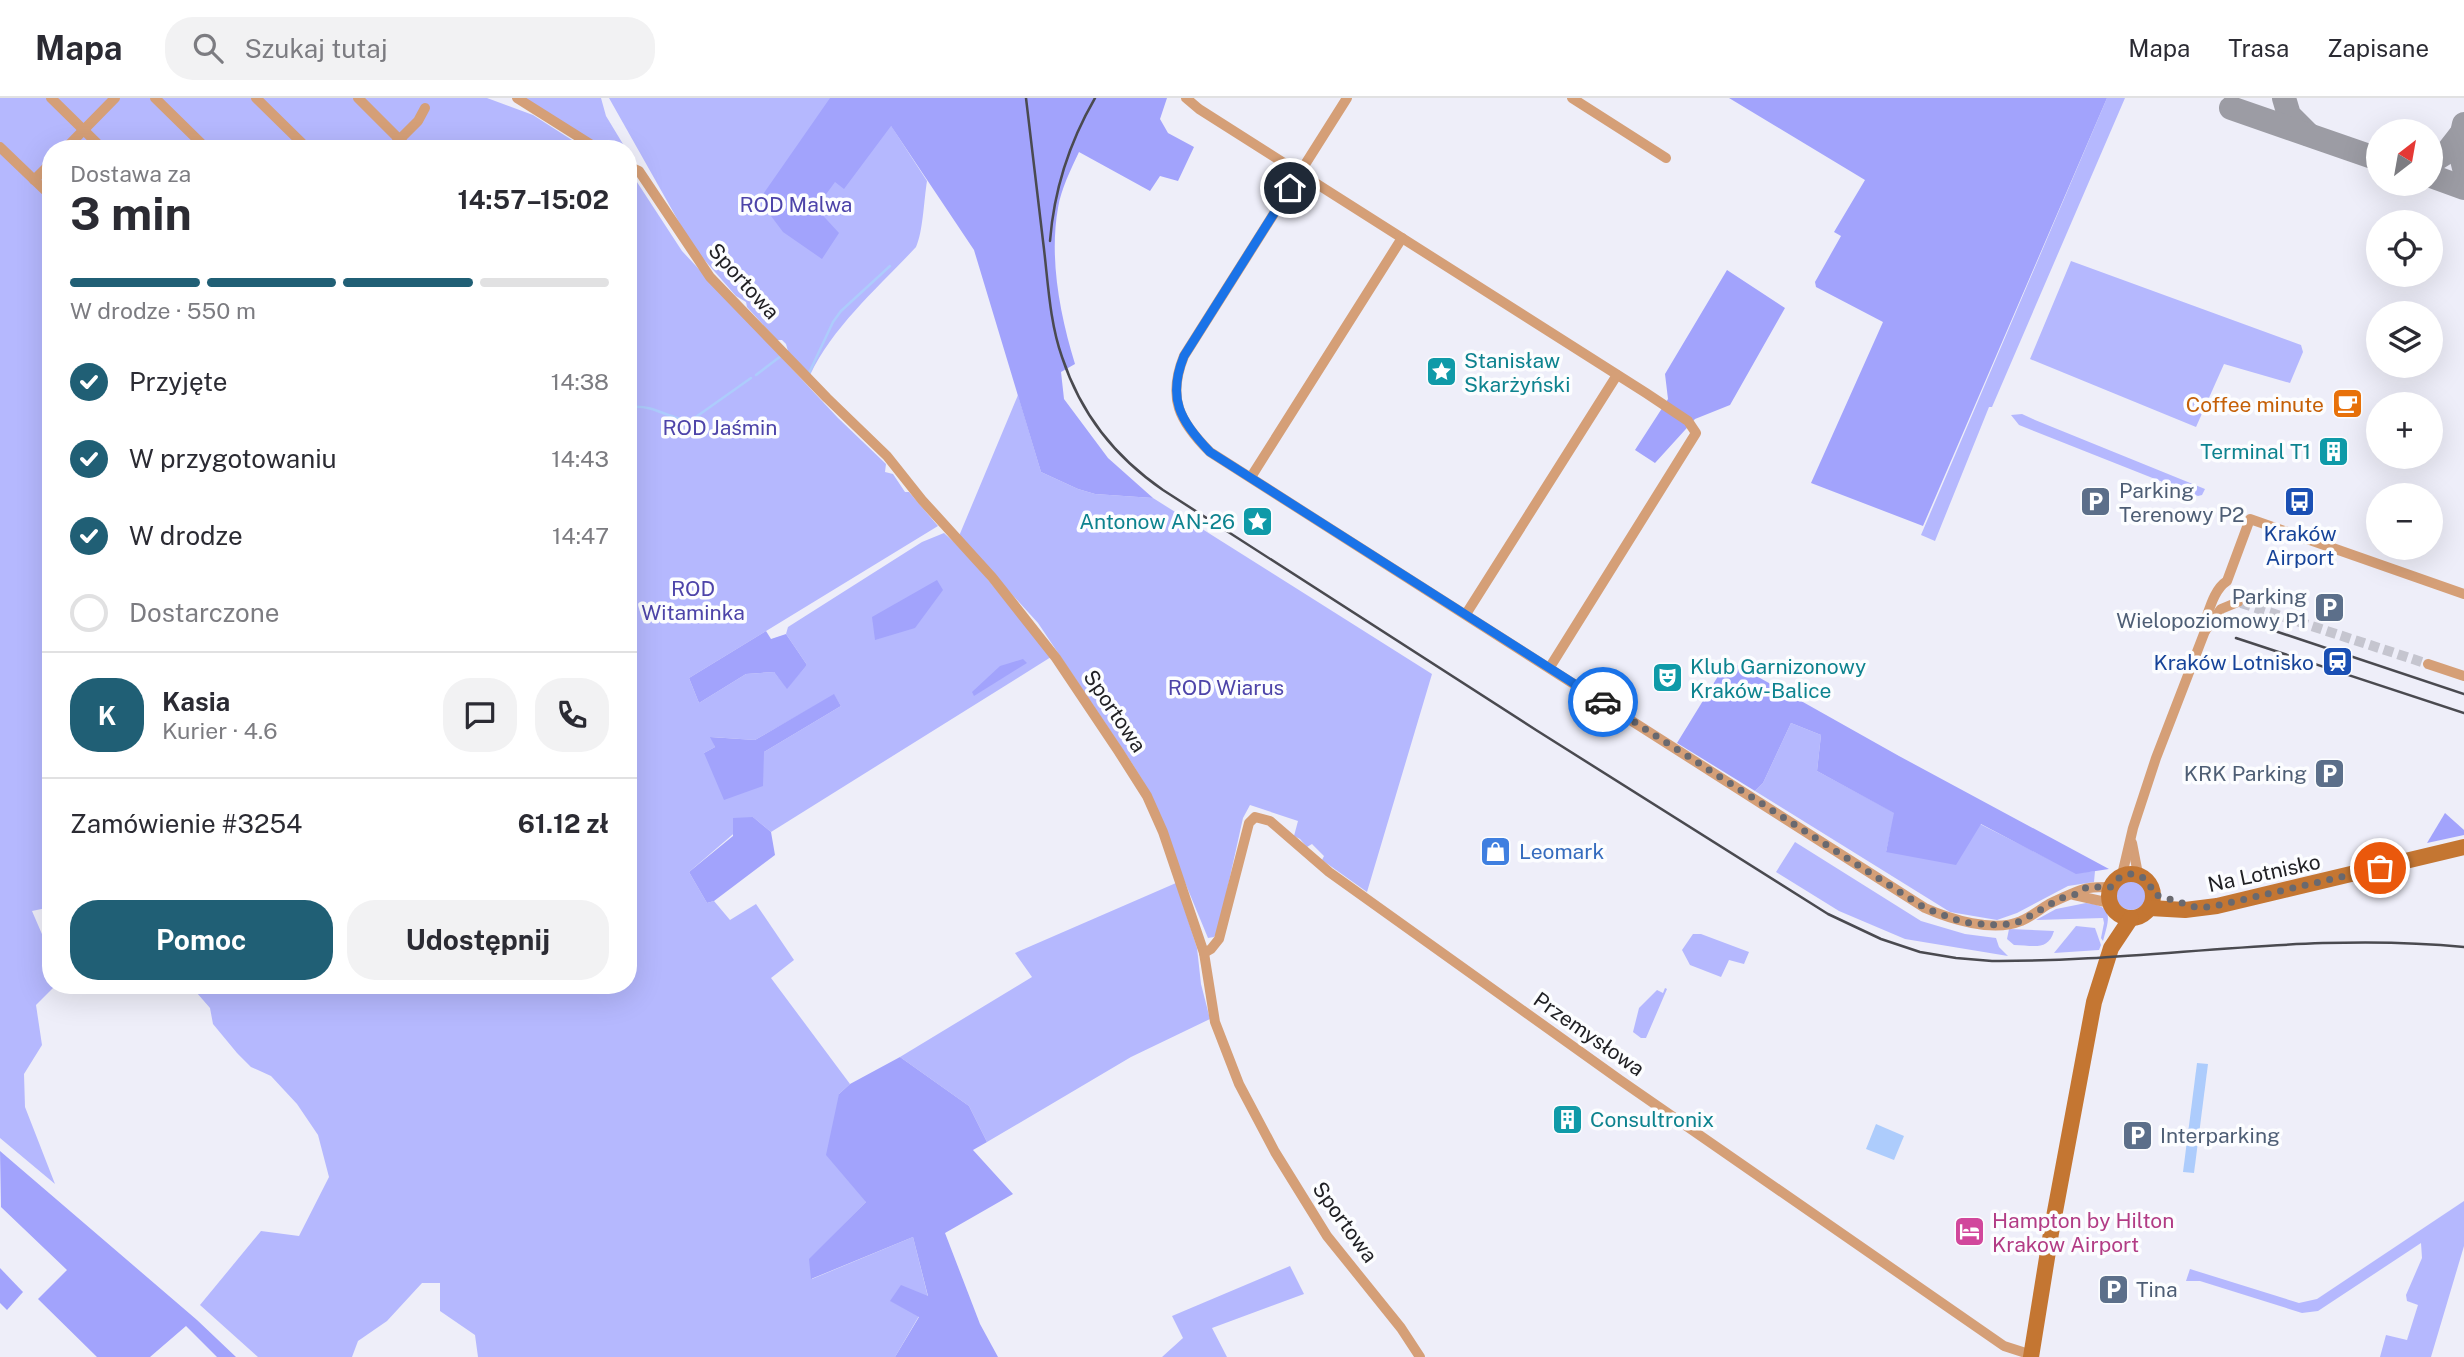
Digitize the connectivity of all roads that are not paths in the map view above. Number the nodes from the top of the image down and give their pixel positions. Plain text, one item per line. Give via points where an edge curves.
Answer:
1 (51, 98) edge
2 (114, 98) edge
3 (155, 98) edge
4 (256, 98) edge
5 (358, 98) edge
6 (517, 98) edge
7 (1186, 98) edge
8 (1347, 98) edge
9 (1572, 98) edge
10 (425, 108) dead end
11 (84, 130) junction
12 (400, 139) joint
13 (74, 140) edge
14 (94, 140) edge
15 (198, 140) edge
16 (299, 140) edge
17 (584, 140) edge
18 (0, 147) edge
19 (1666, 158) dead end
20 (637, 170) edge
21 (42, 172) edge
22 (1300, 173) junction
23 (34, 180) junction
24 (42, 188) edge
25 (1402, 238) junction
26 (1617, 375) junction
27 (1251, 477) junction
28 (2227, 581) junction
29 (2464, 594) edge
30 (1466, 614) junction
31 (2205, 631) junction
32 (2428, 664) tunnel mouth
33 (1550, 667) junction
34 (2464, 676) edge
35 (2464, 847) edge
36 (2074, 895) junction
37 (2121, 895) junction
38 (2151, 901) junction
39 (1204, 953) junction
40 (2031, 1356) edge
41 (1419, 1357) edge

1 - 11 street
2 - 11 street
3 - 15 street
4 - 16 street
5 - 12 street
6 - 17 street
7 - 22 street
8 - 22 street
9 - 19 street
10 - 12 street
11 - 13 street
11 - 14 street
18 - 23 street
20 - 39 street, Sportowa via 710,276 887,456 1056,658 1147,796
21 - 23 street
22 - 25 street
22 - 27 street via 1184,356 1177,377 1177,404 1186,424 1210,452
23 - 24 street
25 - 26 street
25 - 27 street
26 - 30 street
26 - 33 street via 1688,421 1696,433
27 - 30 street
28 - 29 street via 2250,519
28 - 31 street via 2216,594
28 - 31 street via 2240,602 2221,609
30 - 33 street
31 - 37 street via 2133,828
32 - 34 street
33 - 36 street via 1941,915 1962,922 2010,924
35 - 38 main road, Na Lotnisko via 2217,906
36 - 37 street
36 - 37 street via 2087,887
37 - 38 main road via 2138,917
37 - 38 main road via 2149,882
37 - 40 main road via 2094,1002
39 - 40 street, Przemysłowa via 1219,939 1249,823 1255,817 1270,821 1329,872 1628,1086 2004,1346
39 - 41 street, Sportowa via 1215,1022 1256,1117 1327,1236

